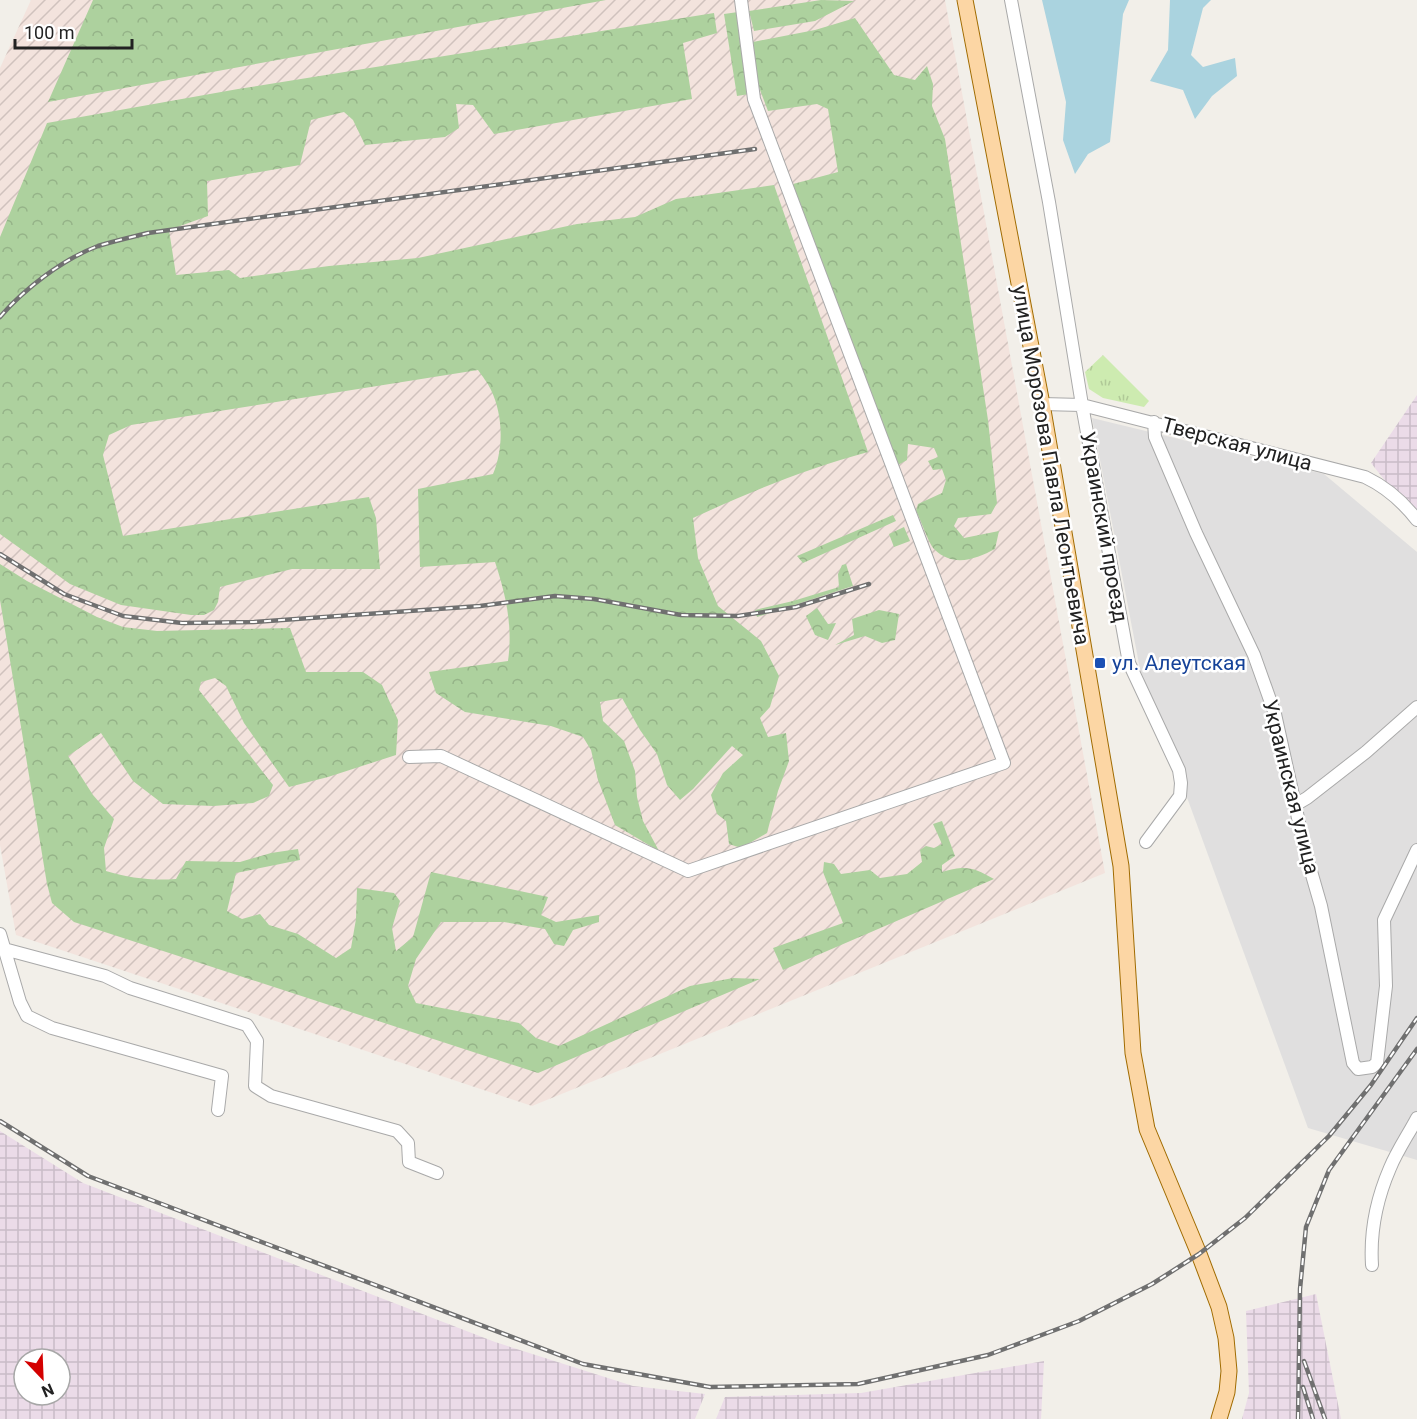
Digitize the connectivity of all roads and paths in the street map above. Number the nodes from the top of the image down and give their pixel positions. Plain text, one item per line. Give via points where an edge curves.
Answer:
1 (741, 0) edge
2 (965, 0) edge
3 (1011, 0) edge
4 (1041, 404) junction
5 (1082, 405) junction
6 (1154, 422) junction
7 (1417, 520) edge
8 (1417, 708) edge
9 (409, 757) dead end
10 (1295, 805) junction
11 (1146, 842) dead end
12 (1417, 850) edge
13 (0, 934) edge
14 (4, 949) junction
15 (218, 1110) dead end
16 (1417, 1118) edge
17 (437, 1173) dead end
18 (1372, 1265) dead end
19 (1220, 1419) edge

1 - 9 street via 754,99 1004,763 688,871 441,756
2 - 4 main road, улица Морозова Павла Леонтьевича
3 - 5 street, Украинский проезд
4 - 5 street, Тверская улица
4 - 19 main road, улица Морозова Павла Леонтьевича via 1121,866 1133,1053 1147,1129 1203,1265 1227,1338 1229,1371
5 - 6 street, Тверская улица
5 - 11 street, Украинский проезд via 1129,663 1179,770 1181,783 1180,796
6 - 7 street, Тверская улица via 1365,477 1379,484
6 - 10 street, Украинская улица via 1164,459 1254,655 1275,714
8 - 10 street
10 - 12 street, Украинская улица via 1322,906 1353,1063 1358,1069 1377,1063 1386,986 1384,920
13 - 14 street
14 - 15 street via 27,1016 52,1028 222,1076
14 - 17 street via 105,976 130,988 247,1024 258,1041 255,1086 272,1096 398,1131 408,1143 408,1162
16 - 18 street via 1390,1168 1377,1208

